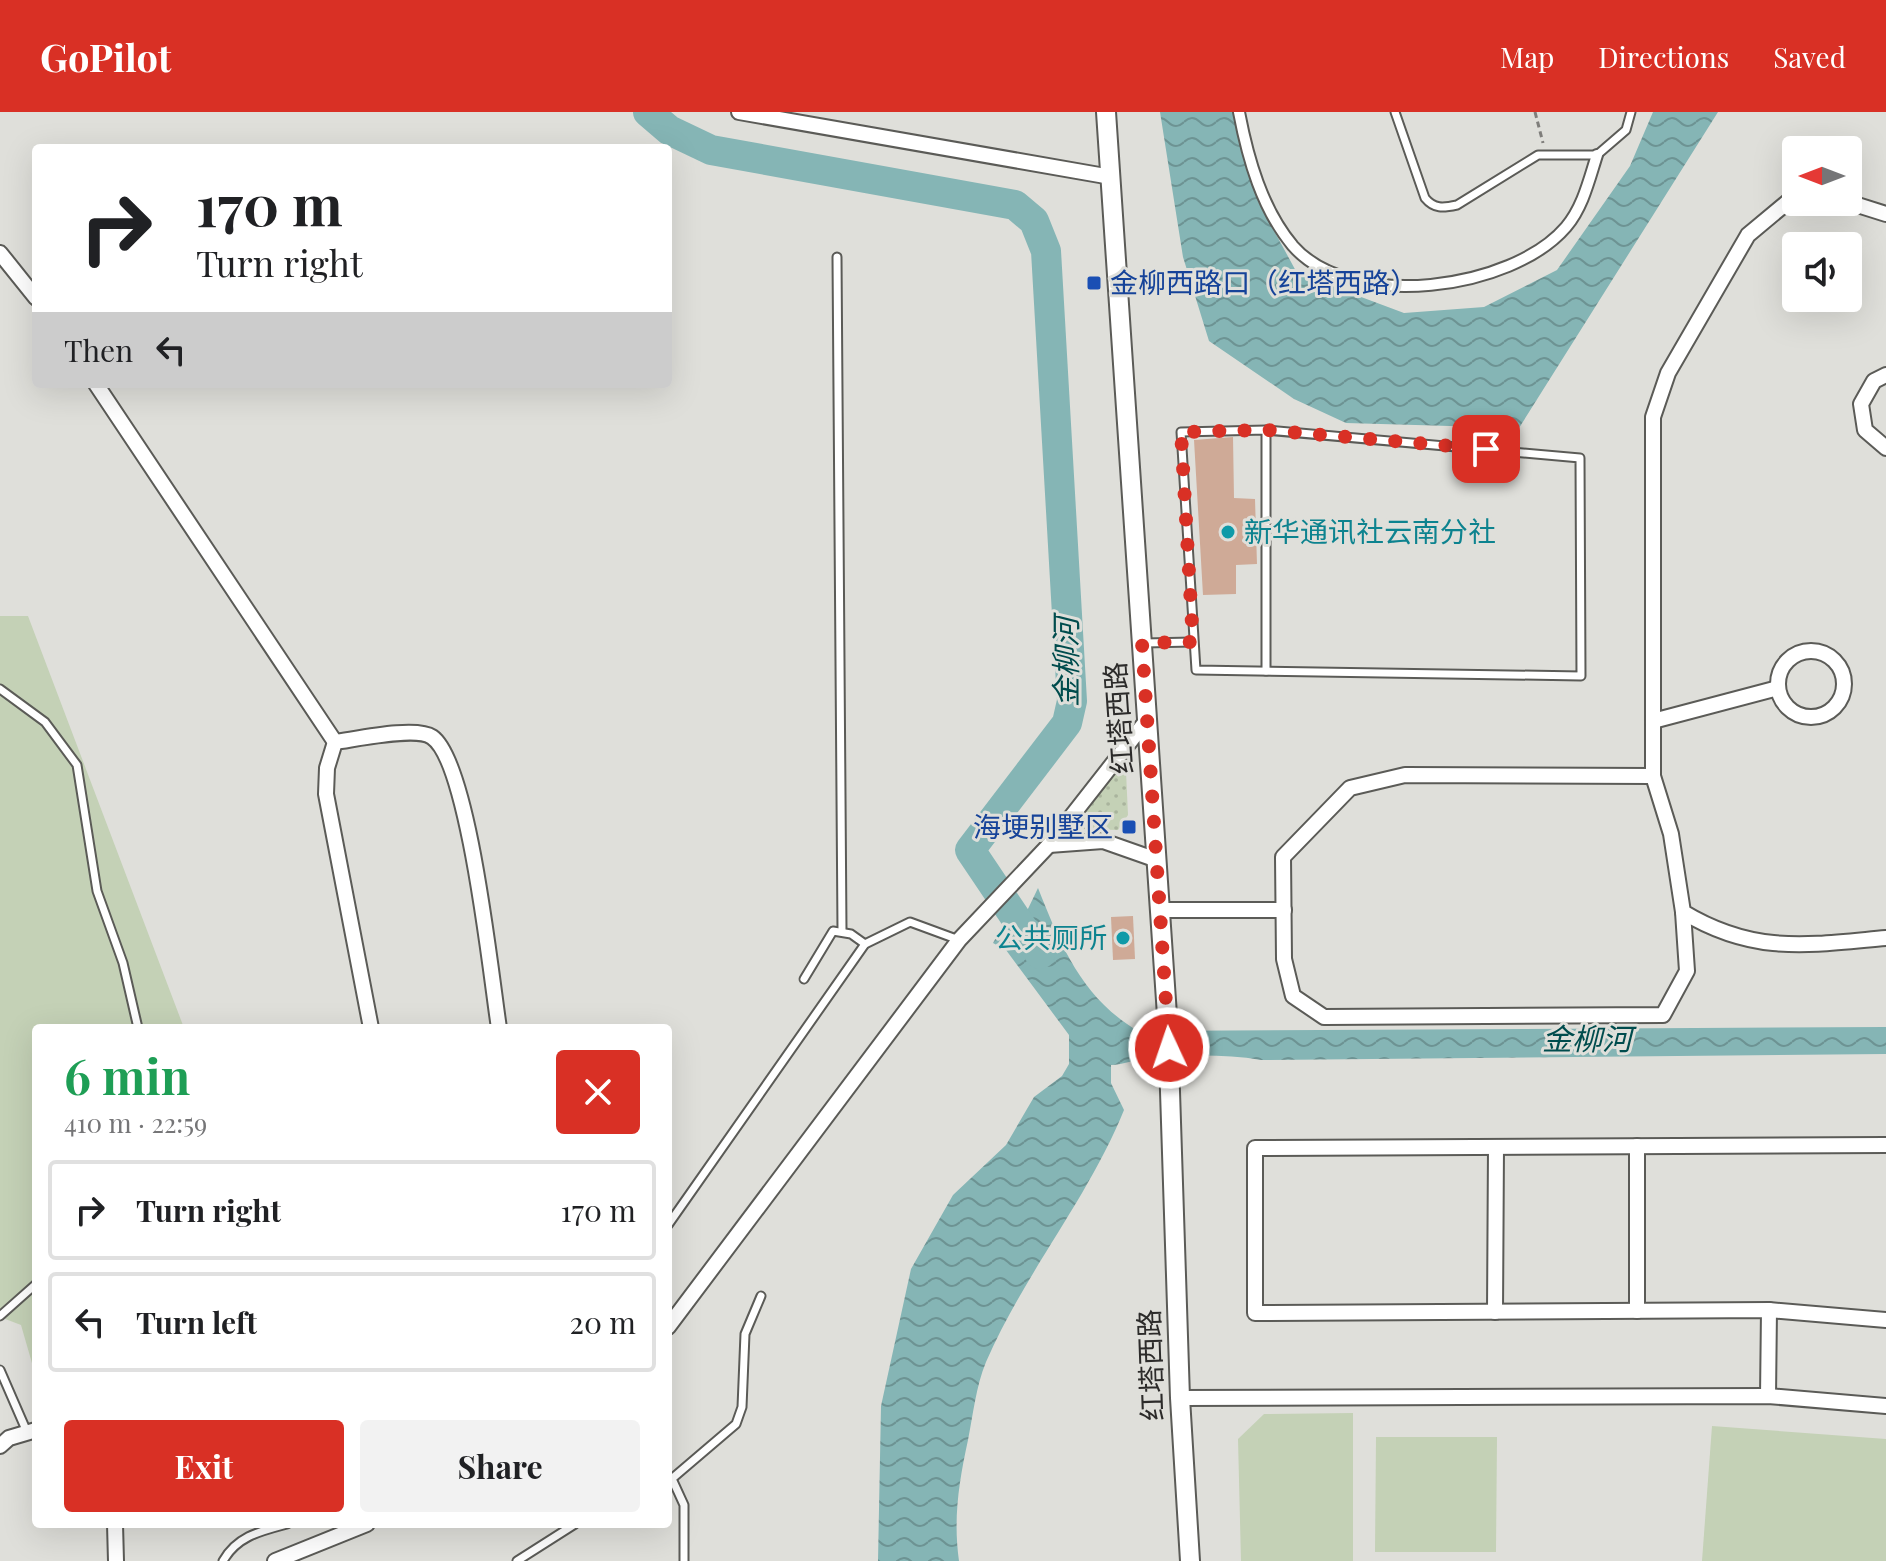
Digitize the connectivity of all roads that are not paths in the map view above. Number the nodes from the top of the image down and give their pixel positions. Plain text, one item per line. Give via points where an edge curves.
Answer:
1 (739, 112) edge
2 (1106, 112) edge
3 (1239, 112) edge
4 (1395, 112) edge
5 (1631, 112) edge
6 (1597, 155) junction
7 (1111, 177) junction
8 (1862, 206) edge
9 (1782, 207) edge
10 (1886, 214) edge
11 (0, 253) edge
12 (837, 257) dead end
13 (32, 293) edge
14 (1886, 375) edge
15 (99, 388) edge
16 (1266, 430) junction
17 (1886, 448) edge
18 (1193, 642) junction
19 (1142, 643) junction
20 (1266, 671) junction
21 (1778, 688) junction
22 (0, 689) edge
23 (1147, 720) junction
24 (1653, 721) junction
25 (335, 742) junction
26 (1653, 776) junction
27 (1049, 845) junction
28 (1157, 860) junction
29 (1160, 910) junction
30 (1284, 910) junction
31 (1683, 912) junction
32 (842, 931) junction
33 (1886, 938) edge
34 (959, 940) junction
35 (865, 944) junction
36 (804, 979) dead end
37 (137, 1024) edge
38 (370, 1024) edge
39 (498, 1024) edge
40 (1886, 1145) edge
41 (1637, 1146) junction
42 (1496, 1147) junction
43 (672, 1219) edge
44 (32, 1288) edge
45 (761, 1296) dead end
46 (1769, 1310) junction
47 (1637, 1311) junction
48 (1495, 1312) junction
49 (0, 1316) edge
50 (1886, 1320) edge
51 (672, 1322) edge
52 (0, 1370) edge
53 (1768, 1396) junction
54 (1180, 1398) junction
55 (1886, 1406) edge
56 (31, 1431) edge
57 (0, 1446) edge
58 (672, 1479) edge
59 (672, 1484) edge
60 (115, 1528) edge
61 (273, 1528) edge
62 (357, 1528) edge
63 (568, 1528) edge
64 (116, 1561) edge
65 (223, 1561) edge
66 (275, 1561) edge
67 (517, 1561) edge
68 (684, 1561) edge
69 (1190, 1561) edge

1 - 7 street
2 - 7 street, 红塔西路
3 - 6 street via 1264,202 1294,247 1360,282 1447,284 1515,263 1565,228 1580,206
4 - 6 lane via 1432,206 1457,205 1538,155
5 - 6 lane via 1626,130
7 - 19 street, 红塔西路
8 - 10 street
9 - 24 street via 1748,235 1668,373 1653,417
11 - 13 street
12 - 32 lane
14 - 17 street via 1874,381 1861,404 1865,430
15 - 25 street
16 - 18 lane via 1181,432
16 - 20 lane
16 - 20 lane via 1580,458 1581,676
18 - 19 lane
18 - 20 lane via 1196,670
19 - 23 street, 红塔西路
21 - 21 street via 1788,708 1809,718 1839,703 1845,680 1836,661 1808,650 1782,667
21 - 24 street
22 - 37 lane via 45,722 77,765 97,891 123,963
23 - 27 street
23 - 28 street, 红塔西路
24 - 26 street
25 - 38 street via 326,794
25 - 39 street via 418,732 432,736 445,751 471,841
26 - 30 street via 1405,775 1350,788 1283,857
26 - 31 street via 1671,834
27 - 28 street via 1103,841
27 - 34 street
28 - 29 street, 红塔西路
29 - 30 street
29 - 54 street, 红塔西路
30 - 31 street via 1284,959 1293,996 1324,1017 1663,1015 1687,971
31 - 33 street via 1718,933 1787,947
32 - 35 lane
32 - 36 lane via 833,931
34 - 35 lane via 910,922
34 - 51 street
35 - 43 lane
40 - 41 street
41 - 42 street
41 - 47 street
42 - 48 street
42 - 48 street via 1255,1148 1255,1313
44 - 49 lane
45 - 58 lane via 745,1334 742,1407 736,1424
46 - 47 street
46 - 50 street
46 - 53 street
47 - 48 street
52 - 56 lane
53 - 54 street
53 - 55 street
54 - 69 street, 红塔西路
56 - 57 street
59 - 68 lane via 684,1505
60 - 64 street
61 - 65 lane via 252,1534
62 - 66 street
63 - 67 lane

